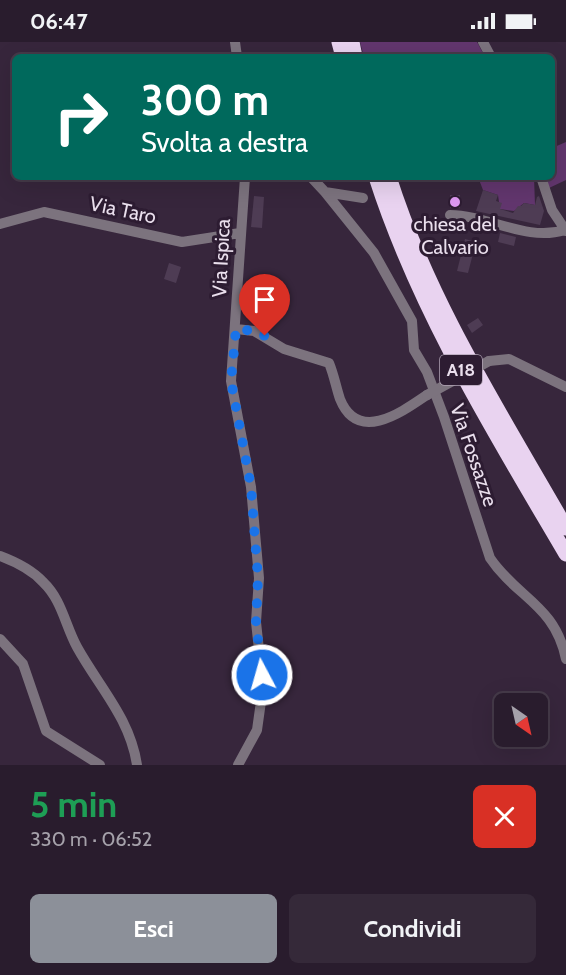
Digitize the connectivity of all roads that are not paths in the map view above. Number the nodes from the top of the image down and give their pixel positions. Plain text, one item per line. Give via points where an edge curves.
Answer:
1 (245, 180) edge
2 (313, 180) edge
3 (377, 180) edge
4 (390, 180) edge
5 (542, 180) edge
6 (325, 192) junction
7 (363, 198) dead end
8 (450, 215) dead end
9 (0, 224) edge
10 (565, 231) edge
11 (240, 233) junction
12 (236, 329) junction
13 (566, 387) edge
14 (566, 528) edge
15 (566, 554) edge
16 (0, 556) edge
17 (0, 639) edge
18 (566, 659) edge
19 (100, 765) edge
20 (137, 765) edge
21 (238, 765) edge

1 - 11 street, Via Ispica
2 - 6 street
3 - 15 highway, A18 via 406,259 442,336
4 - 14 highway, A18 via 453,331
5 - 10 street via 552,210
6 - 7 street
6 - 18 street, Via Fossazze via 374,253 412,321 414,350 444,417 490,558 501,574 548,616 558,630
8 - 10 street via 466,215 530,232
9 - 11 street, Via Taro via 44,212 182,242
11 - 12 street, Via Ispica
12 - 13 street, bridge via 254,331 284,349 329,363 341,400 352,417 360,421 384,421 489,361 509,359
12 - 21 street, Via Ispica via 231,381 251,487 258,578 256,622 263,687 257,730
16 - 20 street via 29,569 52,592 76,645 123,719
17 - 19 street via 23,664 46,731

